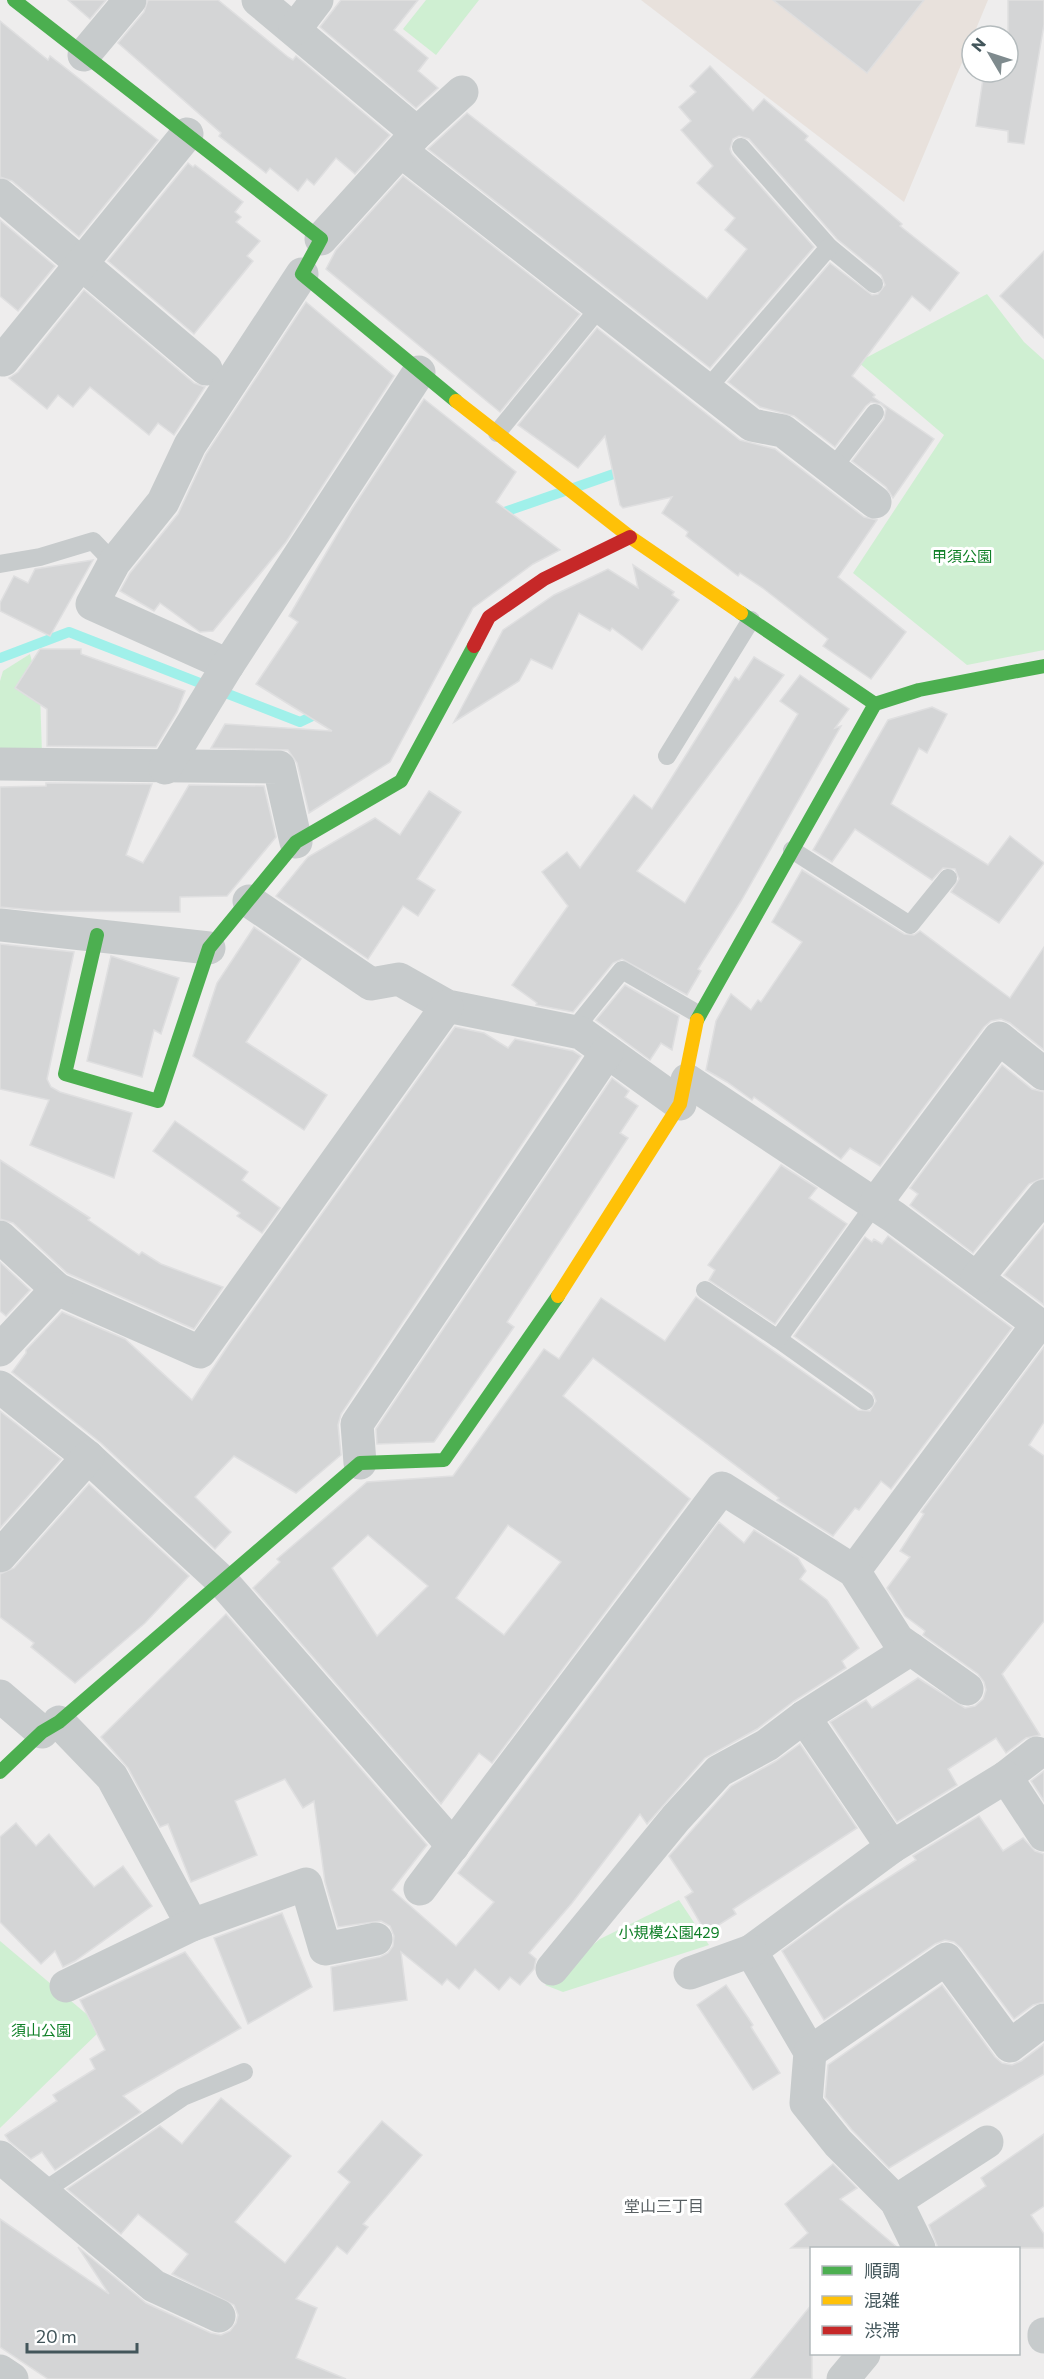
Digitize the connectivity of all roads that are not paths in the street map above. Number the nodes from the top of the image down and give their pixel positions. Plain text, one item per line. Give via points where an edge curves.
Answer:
1 (14, 0) edge
2 (130, 0) edge
3 (258, 0) edge
4 (317, 0) edge
5 (295, 29) junction
6 (84, 55) junction
7 (462, 92) dead end
8 (187, 134) junction
9 (410, 143) junction
10 (741, 147) dead end
11 (0, 195) edge
12 (321, 239) junction
13 (829, 247) junction
14 (82, 264) junction
15 (302, 274) junction
16 (874, 284) dead end
17 (600, 307) junction
18 (3, 360) dead end
19 (206, 369) dead end
20 (419, 372) junction
21 (713, 394) junction
22 (875, 413) dead end
23 (496, 433) junction
24 (832, 469) junction
25 (875, 502) dead end
26 (630, 537) junction
27 (114, 563) junction
28 (0, 564) edge
29 (751, 620) junction
30 (1044, 666) edge
31 (218, 683) junction
32 (875, 704) junction
33 (668, 756) dead end
34 (0, 764) edge
35 (165, 768) junction
36 (296, 842) junction
37 (792, 850) junction
38 (948, 878) dead end
39 (249, 901) junction
40 (0, 925) edge
41 (97, 934) junction
42 (209, 948) junction
43 (447, 1006) junction
44 (698, 1014) junction
45 (572, 1032) junction
46 (607, 1052) junction
47 (1044, 1074) edge
48 (684, 1092) junction
49 (1044, 1196) edge
50 (875, 1204) junction
51 (0, 1237) edge
52 (977, 1278) junction
53 (57, 1289) junction
54 (705, 1290) dead end
55 (778, 1339) junction
56 (0, 1350) edge
57 (0, 1388) edge
58 (865, 1401) dead end
59 (88, 1457) junction
60 (360, 1463) junction
61 (0, 1556) edge
62 (854, 1571) junction
63 (223, 1582) junction
64 (911, 1649) junction
65 (967, 1689) dead end
66 (0, 1696) edge
67 (804, 1717) junction
68 (50, 1727) junction
69 (1037, 1753) dead end
70 (0, 1772) edge
71 (1006, 1777) junction
72 (1044, 1835) edge
73 (453, 1846) junction
74 (892, 1848) junction
75 (420, 1889) dead end
76 (192, 1925) junction
77 (376, 1939) dead end
78 (751, 1951) junction
79 (552, 1969) dead end
80 (690, 1973) dead end
81 (66, 1986) dead end
82 (1044, 2020) edge
83 (810, 2052) junction
84 (244, 2072) dead end
85 (987, 2142) dead end
86 (0, 2157) edge
87 (41, 2193) junction
88 (896, 2201) junction
89 (919, 2247) edge
90 (219, 2316) dead end
91 (863, 2355) edge
92 (0, 2371) edge
93 (12, 2379) edge
94 (843, 2379) edge

1 - 6 street
2 - 6 street
3 - 5 street
4 - 5 street
5 - 9 street
6 - 8 street
7 - 9 street
8 - 12 street
8 - 14 street
9 - 12 street
9 - 17 street
10 - 13 lane
11 - 14 street
12 - 15 street
13 - 16 lane
13 - 21 lane
14 - 18 street
14 - 19 street
15 - 20 street
15 - 27 street via 190,445 163,502
17 - 21 street
17 - 23 lane
20 - 23 street
20 - 31 street
21 - 24 street via 752,425 783,431
22 - 24 lane
23 - 26 street
24 - 25 street
26 - 29 street
26 - 36 street via 544,579 489,617 401,781
27 - 28 lane via 93,541
27 - 31 street via 92,604
29 - 32 street
29 - 33 lane
30 - 32 street via 920,690
31 - 35 street
32 - 37 street
34 - 35 street
35 - 36 street via 279,767
36 - 39 street
37 - 38 lane via 910,925
37 - 44 street
39 - 42 street
39 - 43 street via 371,984 399,979
40 - 41 street
41 - 42 street
41 - 42 street via 65,1074 158,1101
43 - 45 street
43 - 53 street via 200,1352
44 - 45 lane via 621,970
44 - 48 street
45 - 46 street via 581,1033
46 - 48 street
46 - 60 street via 357,1424
47 - 50 street via 999,1038
48 - 50 street
48 - 60 street via 580,1263 444,1460
49 - 52 street
50 - 52 street
50 - 55 lane
51 - 53 street
52 - 62 street via 1038,1324
53 - 56 street
54 - 55 lane
55 - 58 lane
57 - 59 street
59 - 61 street
59 - 63 street
60 - 63 street
62 - 64 street via 898,1640
62 - 73 street via 722,1488
63 - 68 street
63 - 73 street
64 - 65 street
64 - 67 street
66 - 68 street
67 - 74 street
67 - 79 street via 767,1745 719,1771
68 - 70 street
68 - 76 street via 112,1777
69 - 71 street
71 - 72 street
71 - 74 street
73 - 75 street
74 - 78 street
76 - 77 street via 306,1884 325,1950
76 - 81 street
78 - 80 street
78 - 83 street
82 - 83 street via 1010,2046 946,1959
83 - 88 street via 806,2103 838,2143
84 - 87 lane via 183,2097
85 - 88 street
86 - 87 street
87 - 90 street via 154,2286
88 - 89 street
91 - 94 street
92 - 93 street

